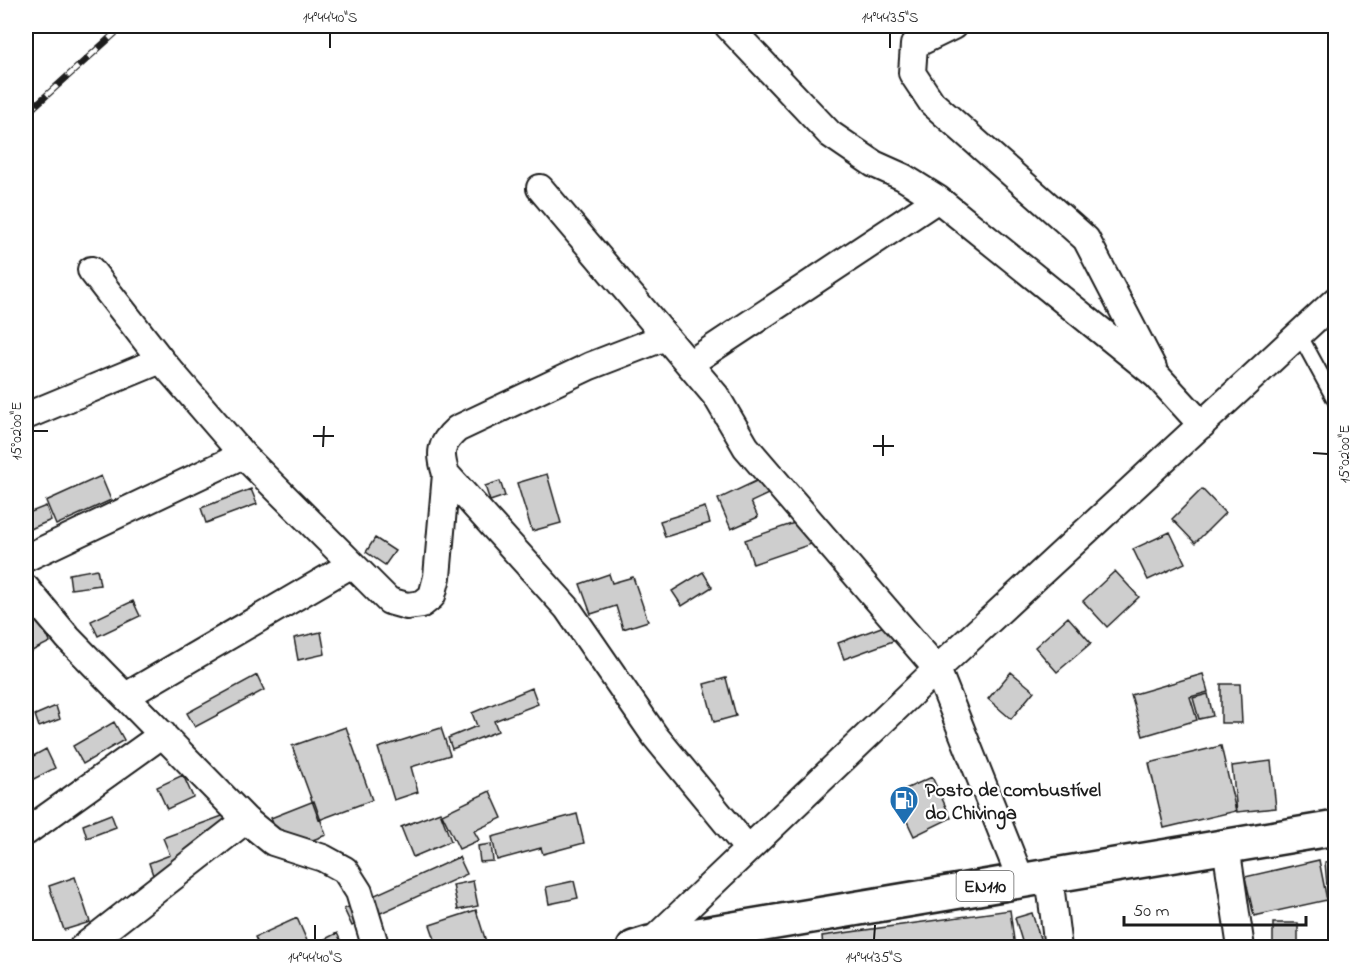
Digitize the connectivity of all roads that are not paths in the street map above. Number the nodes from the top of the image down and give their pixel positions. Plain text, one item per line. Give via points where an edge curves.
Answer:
1 (728, 26) edge
2 (953, 26) edge
3 (540, 188) dead end
4 (938, 199) junction
5 (91, 270) dead end
6 (1335, 300) edge
7 (1299, 334) junction
8 (665, 336) junction
9 (161, 360) junction
10 (689, 364) junction
11 (1157, 376) junction
12 (1335, 402) edge
13 (26, 416) edge
14 (1202, 425) junction
15 (243, 455) junction
16 (446, 474) junction
17 (26, 558) edge
18 (352, 564) junction
19 (26, 588) edge
20 (937, 669) junction
21 (126, 696) junction
22 (163, 734) junction
23 (246, 820) junction
24 (1335, 828) edge
25 (26, 832) edge
26 (1226, 846) junction
27 (748, 849) junction
28 (1035, 878) junction
29 (642, 945) edge
30 (82, 948) edge
31 (376, 948) edge
32 (1058, 948) edge
33 (1241, 948) edge

1 - 4 street via 830,134 874,164
2 - 11 street via 915,45 912,73 932,103 1086,239
3 - 8 street
4 - 10 street
4 - 11 street
5 - 9 street
6 - 7 street
7 - 12 lane
7 - 14 street
8 - 10 street
8 - 16 street via 590,366 457,429 441,448
9 - 13 street
9 - 15 street
10 - 20 street via 716,396 746,447
11 - 14 street
14 - 20 street
15 - 17 street
15 - 18 street
16 - 18 street via 432,596 422,604 406,606 389,601
16 - 27 street via 567,608 655,736
18 - 21 street
19 - 21 street via 68,638
20 - 27 street
20 - 28 street
21 - 22 street
22 - 23 street
22 - 25 street
23 - 30 street
23 - 31 street via 273,842 323,858 345,870 359,892
24 - 26 main road, EN110
26 - 28 main road, EN110
26 - 33 street
27 - 29 street
28 - 29 main road, EN110
28 - 32 street

